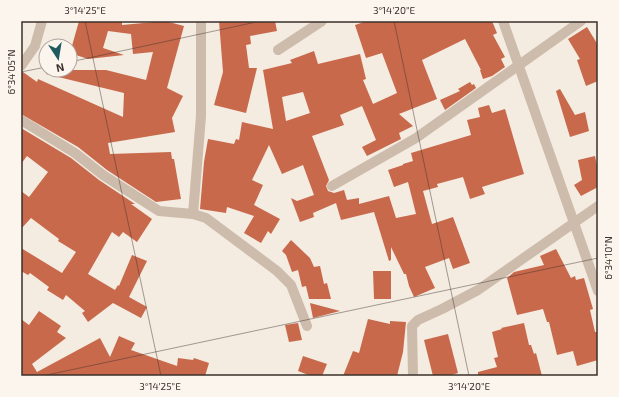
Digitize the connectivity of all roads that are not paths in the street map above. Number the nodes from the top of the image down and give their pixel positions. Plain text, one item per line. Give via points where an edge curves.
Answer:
1 (42, 21) edge
2 (201, 21) edge
3 (322, 21) edge
4 (503, 21) edge
5 (581, 21) edge
6 (278, 50) dead end
7 (21, 66) edge
8 (520, 66) junction
9 (21, 120) edge
10 (332, 186) dead end
11 (598, 206) edge
12 (194, 214) junction
13 (574, 223) junction
14 (598, 291) edge
15 (307, 326) dead end
16 (413, 376) edge

1 - 7 street via 35,46
2 - 12 street via 200,116
3 - 6 street
4 - 8 street
5 - 8 street
8 - 10 street via 416,138
8 - 13 street
9 - 12 street via 75,153 159,211
11 - 13 street
12 - 15 street via 206,218 277,271 291,285
13 - 14 street
13 - 16 street via 478,290 418,320 412,326

